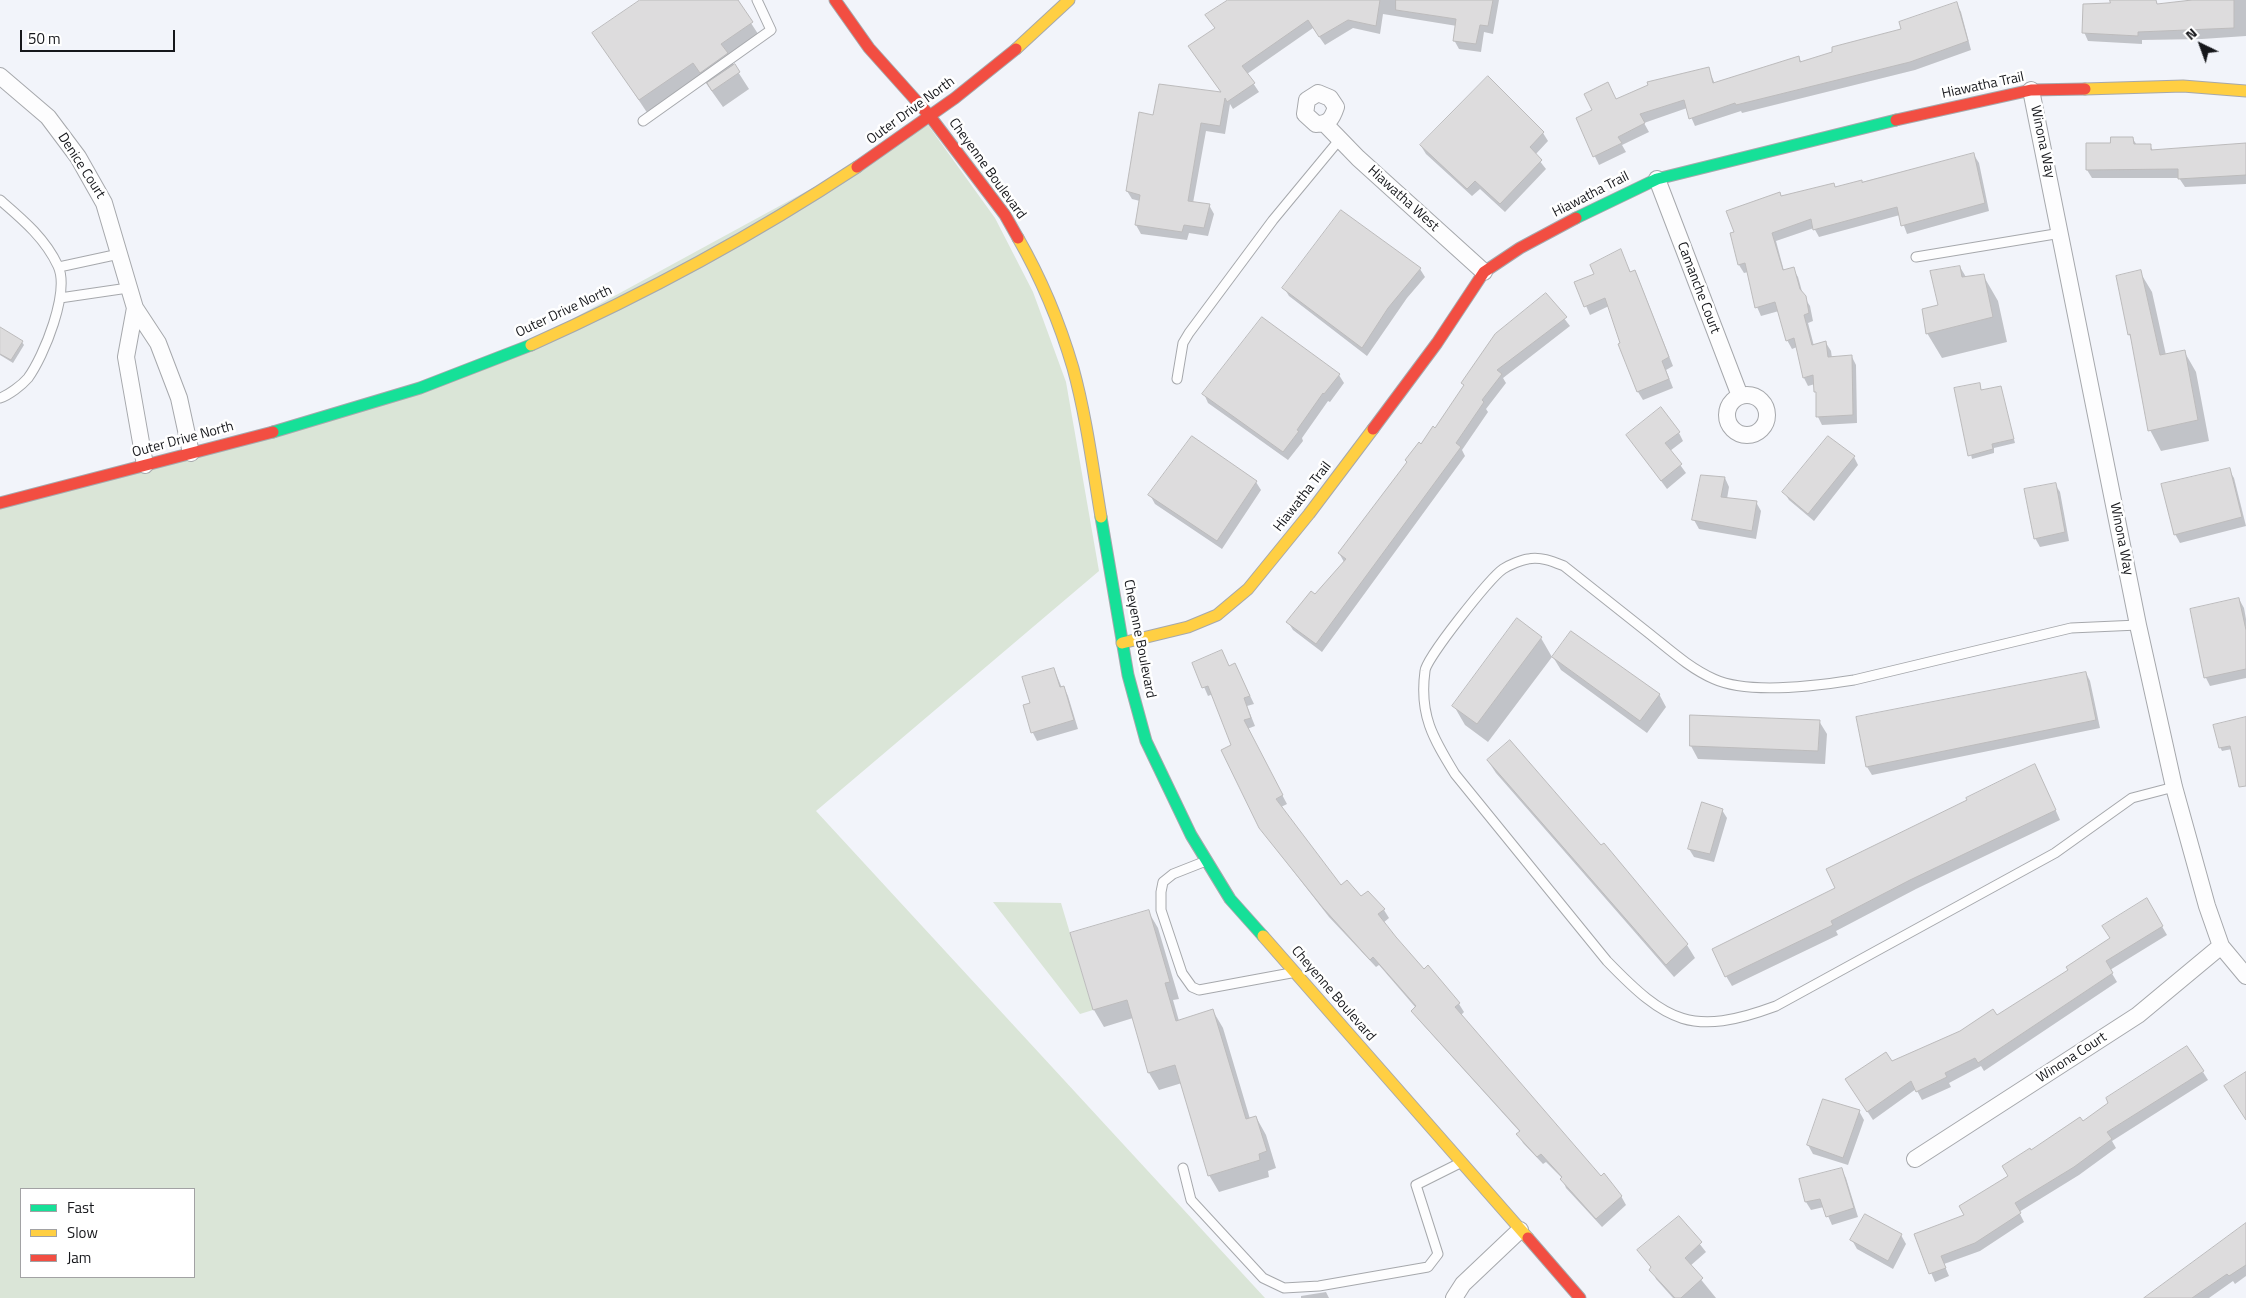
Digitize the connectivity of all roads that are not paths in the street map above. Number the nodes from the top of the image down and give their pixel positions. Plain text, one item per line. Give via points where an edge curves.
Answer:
1 (757, 0) edge
2 (835, 0) edge
3 (1069, 0) edge
4 (0, 76) edge
5 (2031, 90) junction
6 (2246, 91) edge
7 (930, 115) junction
8 (643, 122) dead end
9 (1325, 124) dead end
10 (1340, 139) junction
11 (1657, 179) junction
12 (0, 200) edge
13 (2061, 233) junction
14 (119, 254) junction
15 (1916, 256) dead end
16 (59, 267) junction
17 (1484, 272) junction
18 (128, 288) junction
19 (60, 298) junction
20 (135, 308) junction
21 (1177, 379) dead end
22 (1740, 396) dead end
23 (0, 398) edge
24 (192, 453) junction
25 (145, 465) junction
26 (0, 503) edge
27 (2138, 625) junction
28 (1122, 643) junction
29 (2174, 787) junction
30 (1206, 861) junction
31 (2221, 946) junction
32 (1294, 972) junction
33 (2246, 976) edge
34 (1916, 1159) dead end
35 (1462, 1162) junction
36 (1182, 1168) dead end
37 (1520, 1230) junction
38 (1454, 1298) edge
39 (1580, 1298) edge

1 - 8 lane via 771,30
2 - 7 street, Cheyenne Boulevard via 869,48
3 - 7 street, Outer Drive North via 1000,63
4 - 14 street, Denice Court via 48,117 78,157 104,203
5 - 6 street, Hiawatha Trail via 2183,86
5 - 11 street, Hiawatha Trail
5 - 13 street, Winona Way
7 - 24 street, Outer Drive North via 903,137 706,260 532,345 386,399
7 - 28 street, Cheyenne Boulevard via 1005,215 1031,260 1073,368
9 - 10 street, Hiawatha West
10 - 17 street, Hiawatha West
10 - 21 lane via 1272,220 1189,332 1183,343
11 - 17 street, Hiawatha Trail via 1520,248
11 - 22 street, Camanche Court
12 - 16 lane via 37,233
13 - 15 lane
13 - 27 street, Winona Way
14 - 16 lane
14 - 18 street, Denice Court
16 - 19 lane
17 - 28 street, Hiawatha Trail via 1373,430 1248,589 1210,618 1188,627
18 - 19 lane
18 - 20 street, Denice Court
19 - 23 lane via 44,350 27,379
20 - 24 street, Denice Court via 158,342 179,398
20 - 25 street, Denice Court via 126,358
24 - 25 street, Outer Drive North
25 - 26 street, Outer Drive North
27 - 29 street, Winona Way
27 - 29 lane via 2071,628 1821,685 1772,687 1729,684 1714,680 1678,656 1564,566 1550,560 1528,558 1503,569 1444,640 1425,669 1424,708 1438,746 1455,774 1607,961 1657,1007 1680,1020 1701,1023 1745,1018 1776,1006 2055,854 2132,798
28 - 30 street, Cheyenne Boulevard via 1146,741
29 - 31 street, Winona Way
30 - 32 street, Cheyenne Boulevard via 1230,898
30 - 32 lane via 1172,874 1163,882 1161,892 1160,910 1186,980 1199,990
31 - 33 street, Winona Way
31 - 34 street, Winona Court via 2138,1015
32 - 35 street, Cheyenne Boulevard
35 - 36 lane via 1416,1185 1438,1254 1428,1267 1319,1286 1284,1288 1263,1278 1191,1200
35 - 37 street, Cheyenne Boulevard
37 - 38 street via 1463,1284
37 - 39 street, Cheyenne Boulevard

